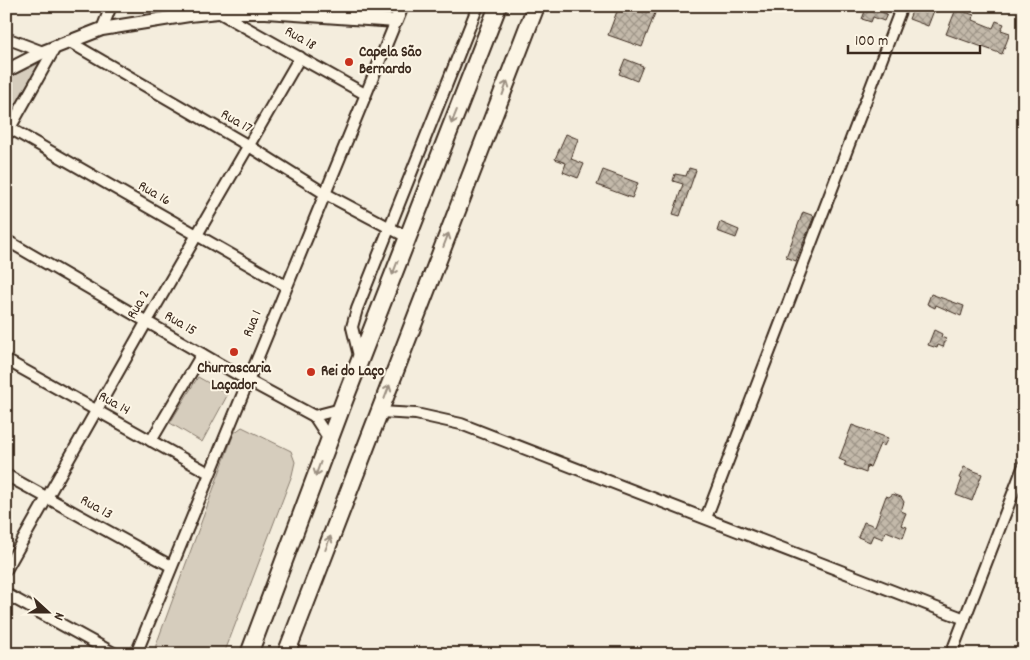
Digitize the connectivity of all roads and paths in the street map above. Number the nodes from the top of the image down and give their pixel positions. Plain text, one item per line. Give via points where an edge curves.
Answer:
1 (111, 6) edge
2 (402, 6) edge
3 (478, 6) edge
4 (498, 6) edge
5 (536, 6) edge
6 (902, 6) edge
7 (218, 9) edge
8 (323, 10) edge
9 (396, 21) junction
10 (102, 29) junction
11 (6, 38) edge
12 (62, 44) junction
13 (43, 52) junction
14 (300, 57) junction
15 (6, 71) edge
16 (365, 94) junction
17 (8, 130) edge
18 (249, 146) junction
19 (324, 193) junction
20 (390, 228) junction
21 (197, 236) junction
22 (407, 237) junction
23 (6, 240) edge
24 (286, 286) junction
25 (147, 321) junction
26 (202, 354) junction
27 (6, 360) edge
28 (360, 360) junction
29 (248, 380) junction
30 (341, 409) junction
31 (96, 411) junction
32 (380, 412) junction
33 (314, 416) junction
34 (329, 439) junction
35 (151, 441) junction
36 (1024, 465) edge
37 (209, 473) junction
38 (6, 475) edge
39 (47, 498) junction
40 (706, 518) junction
41 (171, 566) junction
42 (282, 568) junction
43 (6, 570) edge
44 (316, 574) junction
45 (6, 594) edge
46 (965, 619) junction
47 (115, 654) edge
48 (136, 654) edge
49 (249, 654) edge
50 (260, 654) edge
51 (280, 654) edge
52 (286, 654) edge
53 (951, 654) edge

1 - 10 street
2 - 9 street, Rua 1
3 - 20 street
4 -> 22 highway
32 -> 5 highway
6 - 40 street
7 - 8 street, Rua 18
7 - 10 street
7 - 14 street, Rua 18
8 - 9 street, Rua 18
9 - 16 street, Rua 1
10 - 12 street
11 - 13 street
12 - 13 street
12 - 17 street
12 - 18 street, Rua 17
13 - 15 street
14 - 16 street, Rua 18
14 - 18 street, Rua 2
16 - 19 street, Rua 1
17 - 21 street, Rua 16
18 - 19 street, Rua 17
18 - 21 street, Rua 2
19 - 20 street, Rua 17
19 - 24 street, Rua 1
20 - 22 street, Rua 17
20 - 28 street via 354,318 353,338
21 - 24 street, Rua 16
21 - 25 street, Rua 2
22 -> 28 highway
23 - 25 street, Rua 15
24 - 29 street, Rua 1
25 - 26 street, Rua 15
25 - 31 street, Rua 2
26 - 29 street, Rua 15
26 - 35 street
27 - 31 street, Rua 14
28 - 30 highway
29 - 33 street, Rua 15
29 - 37 street, Rua 1
30 - 33 street
30 - 34 highway
31 - 35 street, Rua 14
31 - 39 street, Rua 2
32 - 40 street via 425,416 462,424
44 -> 32 highway
33 - 34 street
34 -> 42 highway
35 - 37 street, Rua 14
36 - 46 street
37 - 41 street, Rua 1
38 - 39 street, Rua 13
39 - 41 street, Rua 13
39 - 43 street, Rua 2
40 - 46 street
41 - 48 street, Rua 1
42 - 49 highway
42 - 50 highway via 282,586 260,644
44 - 51 highway via 302,595
44 - 52 highway
45 - 47 street
46 - 53 street

